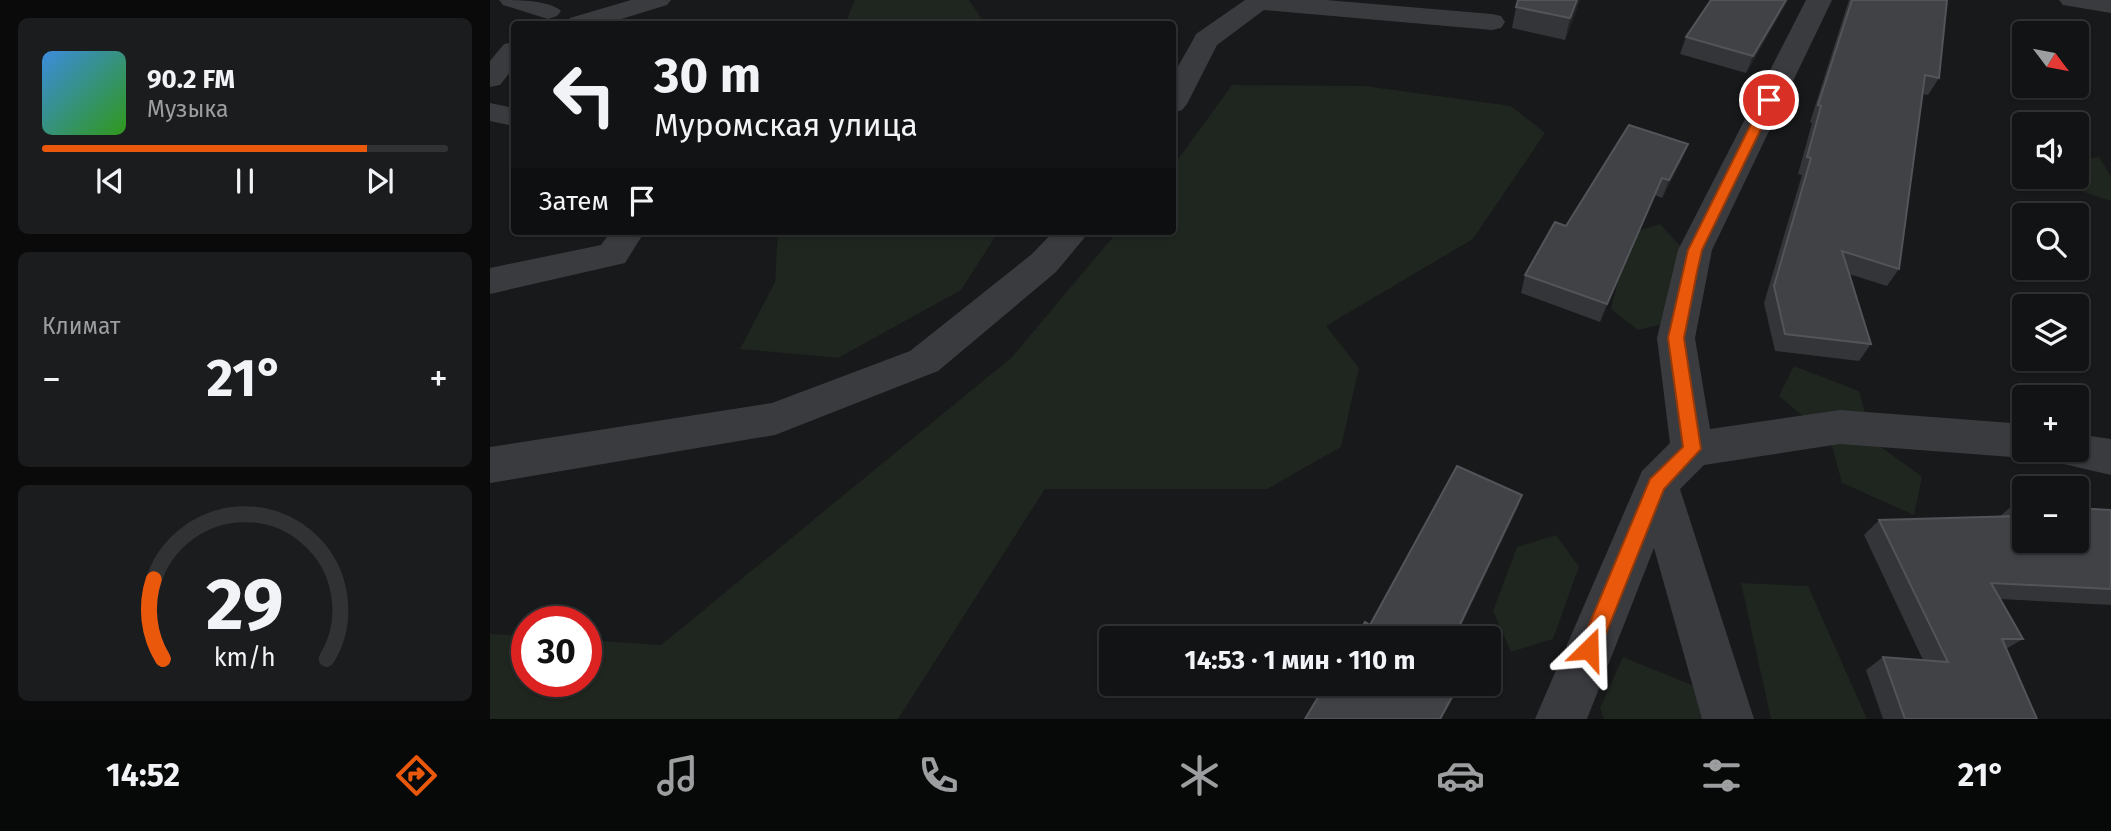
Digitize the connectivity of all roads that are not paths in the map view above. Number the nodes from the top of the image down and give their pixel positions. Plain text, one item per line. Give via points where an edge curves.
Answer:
1 (512, 0) edge
2 (658, 0) edge
3 (1819, 0) edge
4 (2072, 0) edge
5 (2111, 5) edge
6 (548, 12) edge
7 (589, 21) edge
8 (1492, 22) dead end
9 (511, 54) edge
10 (490, 79) edge
11 (1176, 96) edge
12 (490, 113) edge
13 (511, 116) edge
14 (626, 235) edge
15 (1069, 235) edge
16 (490, 281) edge
17 (2012, 440) edge
18 (1692, 449) junction
19 (2089, 453) edge
20 (2111, 457) edge
21 (490, 465) edge
22 (1657, 484) junction
23 (1560, 719) edge
24 (1728, 719) edge

1 - 6 street
2 - 7 street
3 - 18 street via 1695,250 1676,338
4 - 5 street
8 - 11 street via 1259,2 1206,40
9 - 10 street
12 - 13 street
14 - 16 street via 613,256
15 - 21 street via 1044,263 924,361 775,419
17 - 18 street via 1840,427
18 - 22 street
19 - 20 street
22 - 23 street
22 - 24 street

